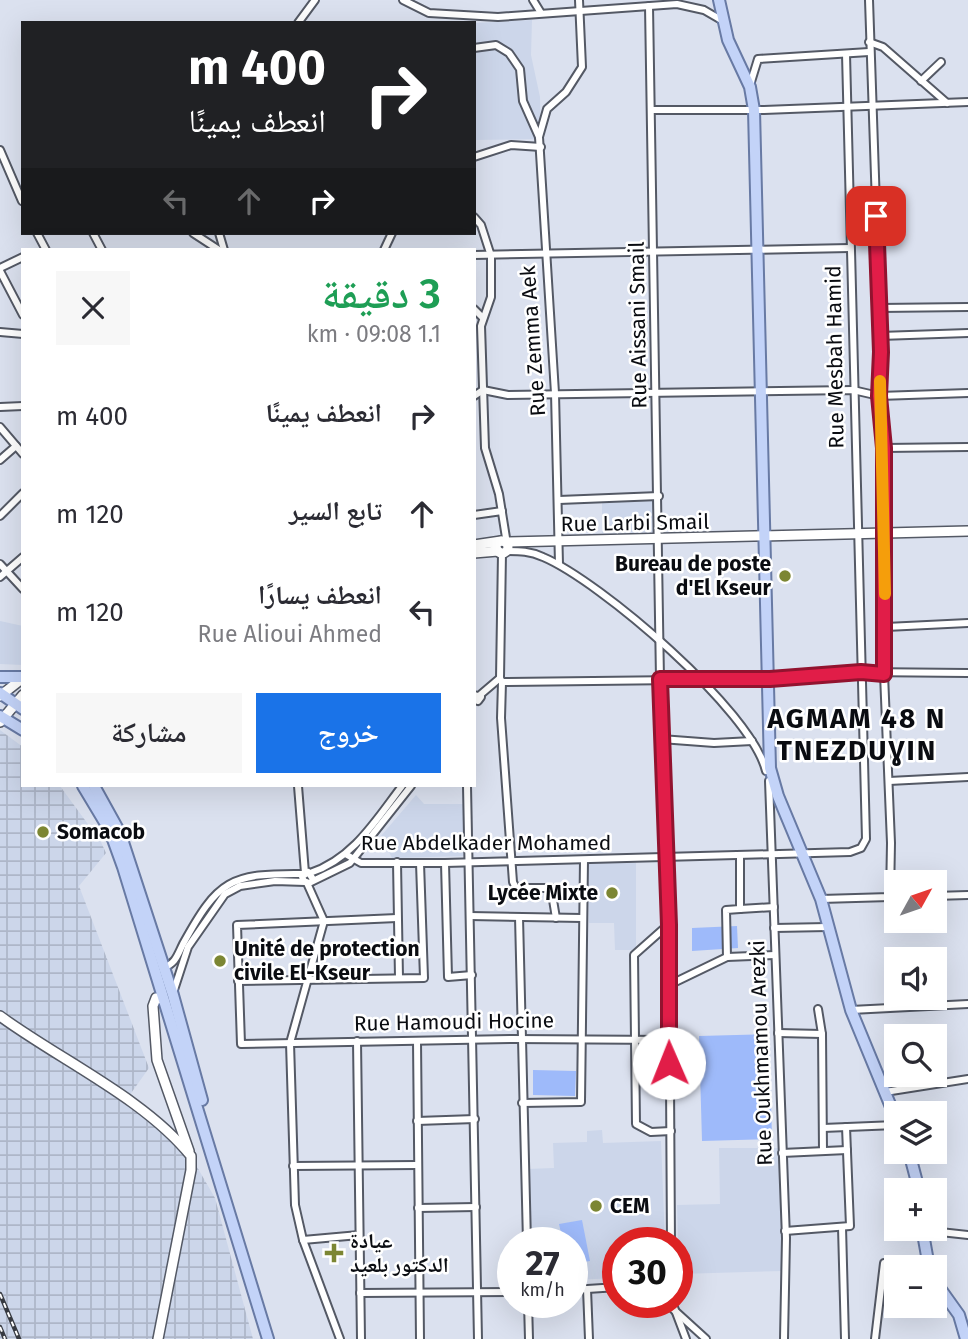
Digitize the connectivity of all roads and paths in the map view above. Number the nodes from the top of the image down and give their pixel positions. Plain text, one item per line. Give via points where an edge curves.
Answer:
1 (315, 0) edge
2 (403, 0) edge
3 (533, 0) edge
4 (579, 0) edge
5 (719, 0) edge
6 (869, 0) edge
7 (649, 6) junction
8 (579, 9) junction
9 (429, 13) junction
10 (541, 13) junction
11 (299, 21) edge
12 (429, 21) edge
13 (723, 21) junction
14 (869, 42) junction
15 (476, 47) edge
16 (869, 52) junction
17 (846, 54) junction
18 (941, 62) dead end
19 (921, 81) junction
20 (750, 87) junction
21 (968, 102) edge
22 (947, 103) junction
23 (847, 106) junction
24 (872, 106) junction
25 (651, 110) junction
26 (754, 110) junction
27 (539, 137) junction
28 (541, 147) junction
29 (0, 150) edge
30 (476, 156) edge
31 (21, 197) edge
32 (476, 219) edge
33 (196, 235) edge
34 (218, 248) edge
35 (850, 248) junction
36 (654, 249) junction
37 (758, 249) junction
38 (476, 255) edge
39 (491, 256) junction
40 (545, 256) junction
41 (21, 258) edge
42 (0, 269) edge
43 (968, 307) edge
44 (879, 308) junction
45 (21, 311) edge
46 (476, 311) edge
47 (482, 318) junction
48 (0, 332) edge
49 (968, 333) edge
50 (21, 334) edge
51 (880, 336) junction
52 (476, 343) edge
53 (483, 345) junction
54 (483, 390) junction
55 (853, 390) junction
56 (657, 392) junction
57 (762, 392) junction
58 (555, 393) junction
59 (968, 393) edge
60 (476, 395) edge
61 (879, 396) junction
62 (21, 406) edge
63 (0, 407) edge
64 (0, 427) edge
65 (16, 446) junction
66 (968, 447) edge
67 (884, 448) junction
68 (21, 452) edge
69 (0, 460) edge
70 (21, 495) edge
71 (659, 496) junction
72 (559, 500) junction
73 (502, 511) junction
74 (476, 515) edge
75 (0, 516) edge
76 (968, 531) edge
77 (884, 533) junction
78 (856, 535) junction
79 (766, 538) junction
80 (660, 540) junction
81 (560, 542) junction
82 (476, 545) edge
83 (504, 546) junction
84 (476, 553) edge
85 (21, 559) edge
86 (0, 564) edge
87 (559, 564) junction
88 (6, 572) junction
89 (0, 577) edge
90 (21, 587) edge
91 (968, 623) edge
92 (886, 627) junction
93 (660, 643) junction
94 (861, 672) junction
95 (968, 673) edge
96 (884, 674) junction
97 (0, 677) edge
98 (21, 677) edge
99 (701, 677) junction
100 (21, 678) edge
101 (660, 679) junction
102 (770, 679) junction
103 (501, 680) junction
104 (0, 694) edge
105 (477, 697) edge
106 (21, 702) edge
107 (1, 721) edge
108 (21, 729) edge
109 (661, 739) junction
110 (752, 741) junction
111 (968, 777) edge
112 (888, 781) junction
113 (84, 787) edge
114 (95, 787) edge
115 (298, 787) edge
116 (401, 787) edge
117 (410, 787) edge
118 (467, 787) edge
119 (803, 852) junction
120 (772, 853) junction
121 (740, 856) junction
122 (351, 857) junction
123 (664, 858) junction
124 (584, 860) junction
125 (469, 861) junction
126 (397, 862) junction
127 (511, 862) junction
128 (420, 863) junction
129 (445, 863) junction
130 (892, 870) edge
131 (307, 877) junction
132 (968, 895) edge
133 (947, 896) edge
134 (884, 897) edge
135 (821, 899) junction
136 (774, 907) junction
137 (740, 909) junction
138 (470, 916) junction
139 (519, 917) junction
140 (397, 918) junction
141 (556, 918) junction
142 (582, 918) junction
143 (324, 921) junction
144 (669, 925) junction
145 (828, 927) junction
146 (774, 928) junction
147 (775, 955) junction
148 (727, 957) junction
149 (163, 968) junction
150 (472, 975) junction
151 (399, 978) junction
152 (308, 979) junction
153 (238, 981) junction
154 (669, 985) junction
155 (168, 997) junction
156 (968, 1004) edge
157 (818, 1009) dead end
158 (851, 1010) junction
159 (0, 1016) edge
160 (778, 1033) junction
161 (822, 1034) junction
162 (580, 1038) junction
163 (520, 1039) junction
164 (474, 1040) junction
165 (635, 1040) junction
166 (669, 1040) junction
167 (357, 1041) junction
168 (417, 1041) junction
169 (290, 1042) junction
170 (968, 1079) edge
171 (885, 1092) junction
172 (889, 1101) edge
173 (522, 1103) junction
174 (475, 1119) junction
175 (417, 1121) junction
176 (884, 1125) edge
177 (846, 1127) junction
178 (823, 1128) junction
179 (671, 1131) junction
180 (847, 1150) junction
181 (822, 1151) junction
182 (782, 1153) junction
183 (191, 1156) junction
184 (417, 1165) junction
185 (293, 1166) junction
186 (357, 1168) junction
187 (476, 1207) junction
188 (418, 1209) junction
189 (526, 1227) edge
190 (671, 1227) edge
191 (842, 1227) junction
192 (785, 1231) junction
193 (947, 1232) edge
194 (359, 1235) junction
195 (968, 1235) edge
196 (303, 1240) junction
197 (884, 1263) dead end
198 (477, 1292) junction
199 (497, 1292) edge
200 (360, 1293) junction
201 (419, 1293) junction
202 (947, 1298) edge
203 (588, 1314) edge
204 (528, 1318) edge
205 (677, 1318) edge
206 (684, 1318) edge
207 (158, 1339) edge
208 (268, 1339) edge
209 (340, 1339) edge
210 (361, 1339) edge
211 (420, 1339) edge
212 (478, 1339) edge
213 (529, 1339) edge
214 (589, 1339) edge
215 (686, 1339) edge
216 (706, 1339) edge
217 (784, 1339) edge
218 (845, 1339) edge
219 (874, 1339) edge
220 (966, 1339) edge

1 - 11 street
2 - 9 street
3 - 10 street
4 - 8 street
5 - 13 main road
6 - 14 street
7 - 8 street
7 - 13 street via 677,4 704,10
7 - 25 street, Rue Aissani Smail
8 - 10 street
8 - 27 street via 582,67 566,92 547,109
9 - 10 street via 498,17
9 - 12 street
13 - 20 main road
14 - 16 street
14 - 19 street via 883,47
15 - 27 street, Rue Zemma Aek via 496,45 509,53 520,69 523,102
16 - 17 street
16 - 24 street
17 - 20 street via 758,59
17 - 23 street, Rue Mesbah Hamid
18 - 19 street
19 - 22 street
20 - 26 main road
21 - 22 street
22 - 24 street
23 - 24 street
23 - 26 street
23 - 35 street, Rue Mesbah Hamid
24 - 44 street
25 - 26 street
25 - 36 street, Rue Aissani Smail
26 - 37 main road
27 - 28 street, Rue Zemma Aek
28 - 30 street via 511,145
28 - 40 street, Rue Zemma Aek
29 - 31 street
32 - 39 street
33 - 34 street
35 - 37 street
35 - 55 street, Rue Mesbah Hamid
36 - 37 street
36 - 40 street
36 - 56 street, Rue Aissani Smail
37 - 57 main road
38 - 39 street
39 - 40 street
39 - 47 street via 491,297
40 - 58 street, Rue Zemma Aek
41 - 42 street
42 - 45 street
43 - 44 street
44 - 51 street
46 - 47 street
47 - 53 street
48 - 50 street
49 - 51 street
51 - 61 street
52 - 53 street
53 - 54 street
54 - 58 street via 508,395
54 - 60 street
54 - 73 street via 485,448
55 - 57 street
55 - 61 street
55 - 78 street, Rue Mesbah Hamid
56 - 57 street
56 - 58 street
56 - 71 street, Rue Aissani Smail
57 - 79 main road
58 - 72 street, Rue Zemma Aek
59 - 61 street
61 - 67 street
62 - 63 street
64 - 65 street
65 - 68 street
65 - 69 street
66 - 67 street
67 - 77 street
70 - 75 street
71 - 72 street
71 - 80 street, Rue Aissani Smail
72 - 81 street, Rue Zemma Aek
73 - 74 street
73 - 83 street
76 - 77 main road, Rue Larbi Smail
77 - 78 main road, Rue Larbi Smail
77 - 92 street
78 - 79 main road, Rue Larbi Smail
78 - 94 street, Rue Mesbah Hamid
79 - 80 main road, Rue Larbi Smail
79 - 102 main road
80 - 81 main road, Rue Larbi Smail
80 - 93 street, Rue Aissani Smail
81 - 83 main road, Rue Larbi Smail
81 - 87 street, Rue Zemma Aek
82 - 83 main road
83 - 84 main road
83 - 87 street, Rue Oukhmamou Arezki
83 - 103 street
85 - 88 street
86 - 88 street
87 - 93 street, Rue Oukhmamou Arezki
88 - 89 street
88 - 90 street
91 - 92 street
92 - 96 street
93 - 99 street, Rue Oukhmamou Arezki
93 - 101 street, Rue Aissani Smail
94 - 96 street
94 - 102 street
94 - 119 street, Rue Mesbah Hamid via 866,839 861,848 850,852
95 - 96 street
96 - 112 street
97 - 98 main road
99 - 101 street
99 - 102 street
99 - 110 street, Rue Oukhmamou Arezki
100 - 104 main road
101 - 103 street
101 - 109 street, Rue Aissani Smail
102 - 119 main road via 772,776
103 - 105 street
103 - 127 street
104 - 106 main road
106 - 107 main road
107 - 108 main road
109 - 110 street
109 - 123 street, Rue Aissani Smail
110 - 120 street, Rue Oukhmamou Arezki via 771,789
111 - 112 street
112 - 130 street
113 - 155 main road via 110,831
114 - 149 main road via 120,833
115 - 131 street
116 - 122 street
117 - 122 street
118 - 125 street
119 - 120 street, Rue Abdelkader Mohamed
119 - 135 main road
120 - 121 street, Rue Abdelkader Mohamed
120 - 136 street, Rue Oukhmamou Arezki
121 - 123 street, Rue Abdelkader Mohamed
121 - 137 street
122 - 126 street, Rue Abdelkader Mohamed via 361,863
122 - 131 street, Rue Abdelkader Mohamed via 334,873
123 - 124 street, Rue Abdelkader Mohamed
123 - 144 street, Rue Aissani Smail
124 - 127 street, Rue Abdelkader Mohamed
124 - 142 street
125 - 127 street, Rue Abdelkader Mohamed
125 - 129 street, Rue Abdelkader Mohamed
125 - 138 street
126 - 128 street, Rue Abdelkader Mohamed
126 - 140 street
127 - 141 street via 516,888 551,888
128 - 129 street, Rue Abdelkader Mohamed
128 - 151 street via 424,978
129 - 150 street via 447,977
131 - 143 street
131 - 149 street via 256,876 225,884 203,911 176,960
131 - 155 street via 240,886 225,894 188,947
132 - 133 street
134 - 135 street
135 - 145 main road
136 - 137 street
136 - 146 street, Rue Oukhmamou Arezki
137 - 148 street via 726,910
138 - 139 street
138 - 150 street
139 - 141 street
139 - 163 street
140 - 143 street
140 - 151 street
141 - 142 street
142 - 162 street
143 - 152 street
143 - 153 street via 237,925
144 - 154 street, Rue Aissani Smail
144 - 165 street via 634,955
145 - 146 street
145 - 158 main road
146 - 147 street, Rue Oukhmamou Arezki
147 - 148 street
147 - 160 street, Rue Oukhmamou Arezki
148 - 154 street
149 - 155 main road
150 - 164 street
151 - 152 street
152 - 153 street
152 - 169 street
153 - 169 street, Rue Hamoudi Hocine via 240,1042
154 - 166 street, Rue Aissani Smail
155 - 183 main road via 156,998 153,1006 157,1060
155 - 208 main road
156 - 158 street
157 - 161 street
158 - 171 main road
159 - 183 main road via 125,1100
160 - 161 street
160 - 182 street, Rue Oukhmamou Arezki
161 - 178 street
162 - 163 street, Rue Hamoudi Hocine
162 - 165 street, Rue Hamoudi Hocine
162 - 173 street via 581,1102
163 - 164 street, Rue Hamoudi Hocine
163 - 173 street
164 - 168 street, Rue Hamoudi Hocine
164 - 174 street
165 - 166 street, Rue Hamoudi Hocine
165 - 179 street via 636,1124 651,1132
166 - 179 street, Rue Aissani Smail
167 - 168 street, Rue Hamoudi Hocine
167 - 169 street, Rue Hamoudi Hocine
167 - 186 street
168 - 175 street
169 - 185 street
170 - 171 street
171 - 172 main road
173 - 189 street
174 - 175 street
174 - 187 street
175 - 184 street
176 - 177 street
177 - 178 street
177 - 180 street
178 - 181 street
179 - 190 street, Rue Aissani Smail
180 - 181 street
180 - 191 street via 850,1226
181 - 182 street
182 - 192 street, Rue Oukhmamou Arezki
183 - 207 main road
184 - 186 street
184 - 188 street
185 - 186 street
185 - 196 street
186 - 194 street
187 - 188 street
187 - 198 street
188 - 201 street
191 - 192 street
191 - 218 street
192 - 217 street, Rue Oukhmamou Arezki
193 - 195 street
194 - 196 street
194 - 200 street
196 - 209 street
197 - 219 street
198 - 199 street
198 - 201 street
198 - 212 street
200 - 201 street
200 - 210 street
201 - 211 street
202 - 220 main road via 959,1315
203 - 214 street
204 - 213 street
205 - 215 street
206 - 216 street

